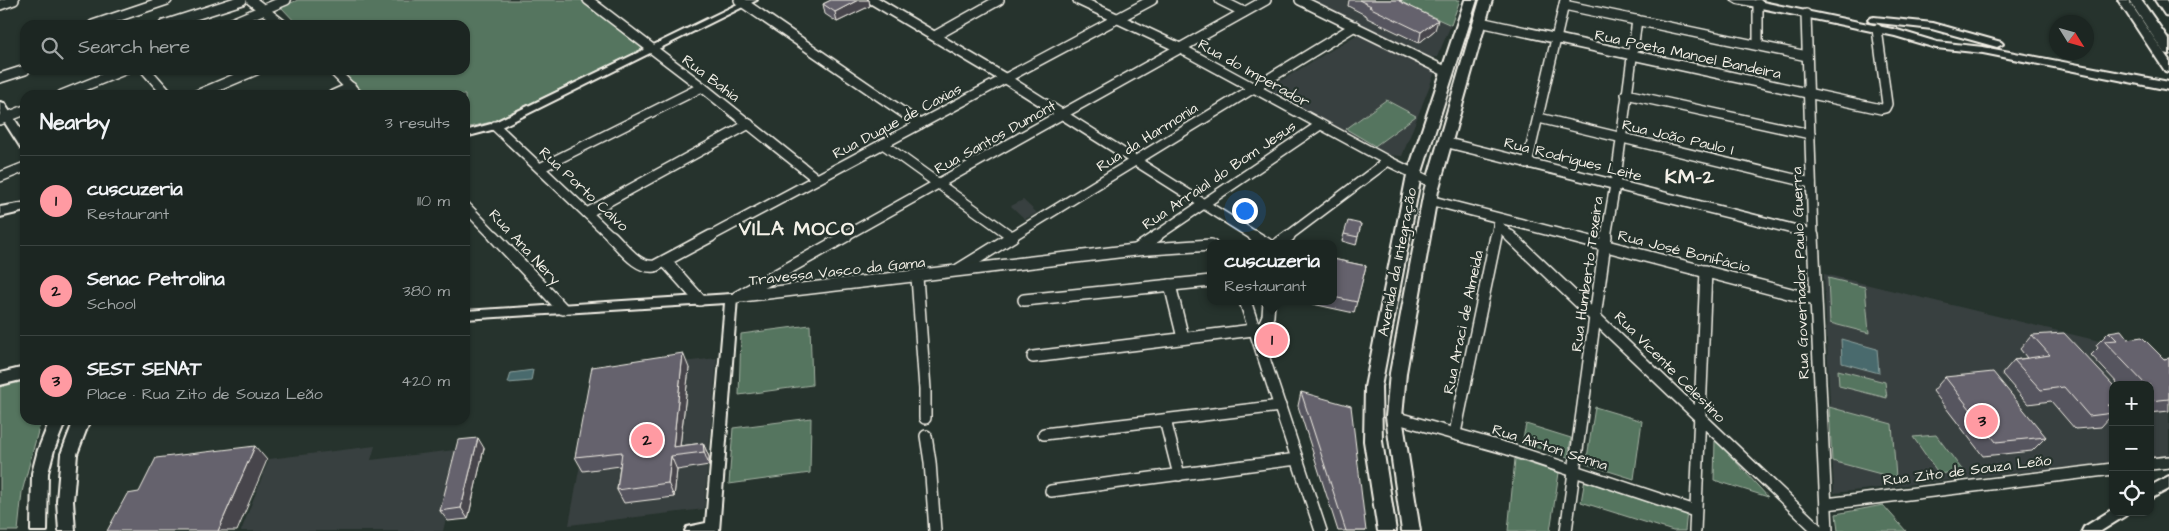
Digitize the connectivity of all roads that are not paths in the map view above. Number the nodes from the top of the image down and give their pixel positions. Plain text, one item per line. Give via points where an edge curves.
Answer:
1 (14, 0) edge
2 (167, 0) edge
3 (242, 0) edge
4 (251, 0) edge
5 (286, 0) edge
6 (588, 0) edge
7 (875, 0) edge
8 (999, 0) edge
9 (1078, 0) edge
10 (1149, 0) edge
11 (1220, 0) edge
12 (1266, 0) edge
13 (1300, 0) edge
14 (1471, 0) edge
15 (1486, 0) edge
16 (1736, 0) edge
17 (1772, 0) edge
18 (2123, 0) edge
19 (2136, 0) edge
20 (2148, 0) edge
21 (2160, 0) edge
22 (745, 1) edge
23 (1565, 3) edge
24 (0, 4) edge
25 (1758, 4) junction
26 (264, 9) junction
27 (1244, 12) junction
28 (2169, 13) edge
29 (1806, 14) junction
30 (1119, 18) junction
31 (108, 20) edge
32 (180, 20) edge
33 (239, 20) edge
34 (277, 20) edge
35 (1637, 20) junction
36 (1480, 22) junction
37 (1924, 25) junction
38 (1355, 26) junction
39 (1877, 29) junction
40 (2169, 30) edge
41 (935, 36) junction
42 (1557, 39) junction
43 (1926, 42) junction
44 (1758, 45) junction
45 (1180, 48) junction
46 (651, 50) junction
47 (2169, 50) edge
48 (1633, 56) junction
49 (1807, 56) junction
50 (2167, 66) edge
51 (20, 72) edge
52 (1447, 72) junction
53 (2155, 74) junction
54 (112, 75) edge
55 (150, 75) edge
56 (244, 75) edge
57 (338, 75) edge
58 (0, 78) edge
59 (1006, 79) junction
60 (2168, 83) edge
61 (351, 87) junction
62 (702, 87) junction
63 (1252, 88) junction
64 (74, 90) edge
65 (164, 90) edge
66 (209, 90) edge
67 (344, 90) edge
68 (354, 90) edge
69 (1626, 94) junction
70 (1808, 94) junction
71 (0, 106) edge
72 (20, 112) edge
73 (1063, 114) junction
74 (1539, 118) junction
75 (4, 119) edge
76 (749, 124) junction
77 (920, 124) junction
78 (1320, 124) junction
79 (495, 126) junction
80 (470, 133) edge
81 (1810, 134) junction
82 (1622, 138) junction
83 (20, 139) edge
84 (1444, 142) junction
85 (883, 144) junction
86 (1136, 160) junction
87 (1388, 161) junction
88 (1527, 164) junction
89 (540, 168) junction
90 (20, 169) edge
91 (1414, 175) junction
92 (0, 177) edge
93 (816, 179) junction
94 (1433, 183) junction
95 (1811, 183) junction
96 (937, 184) junction
97 (1615, 185) junction
98 (1429, 200) junction
99 (1204, 203) junction
100 (20, 208) edge
101 (470, 211) edge
102 (0, 212) edge
103 (587, 213) junction
104 (1499, 222) junction
105 (1813, 234) junction
106 (1011, 236) junction
107 (1261, 240) edge
108 (1283, 240) edge
109 (1207, 246) edge
110 (1604, 246) junction
111 (1135, 250) junction
112 (666, 262) junction
113 (655, 266) joint
114 (1706, 271) junction
115 (955, 272) junction
116 (918, 277) junction
117 (1207, 282) edge
118 (1170, 285) junction
119 (734, 297) junction
120 (700, 300) junction
121 (1024, 300) dead end
122 (1815, 300) junction
123 (1246, 305) edge
124 (1269, 305) edge
125 (563, 309) junction
126 (470, 316) edge
127 (1596, 316) junction
128 (1253, 330) junction
129 (1183, 338) junction
130 (1033, 357) dead end
131 (20, 374) edge
132 (0, 379) edge
133 (1280, 406) junction
134 (1394, 417) junction
135 (925, 418) dead end
136 (1166, 420) junction
137 (1701, 420) junction
138 (56, 425) edge
139 (80, 425) edge
140 (1455, 433) junction
141 (1044, 434) dead end
142 (926, 436) dead end
143 (1374, 451) junction
144 (1399, 451) junction
145 (1297, 459) junction
146 (2169, 462) edge
147 (2154, 464) edge
148 (2109, 469) edge
149 (1575, 470) junction
150 (1179, 476) junction
151 (2169, 482) edge
152 (1379, 483) junction
153 (1404, 483) junction
154 (1051, 491) dead end
155 (2154, 491) edge
156 (1826, 504) junction
157 (1695, 511) junction
158 (2113, 516) edge
159 (712, 530) edge
160 (38, 531) edge
161 (67, 531) edge
162 (692, 531) edge
163 (935, 531) edge
164 (1321, 531) edge
165 (1387, 531) edge
166 (1411, 531) edge
167 (1566, 531) edge
168 (1695, 531) edge
169 (1819, 531) edge
170 (1827, 531) edge
171 (2089, 531) edge

1 - 24 street
2 - 31 street
3 - 32 street
4 - 26 street
5 - 26 street
6 - 46 street, Rua Bahia
7 - 41 street
8 - 41 street
9 - 30 street, Rua do Imperador
10 - 30 street, Rua Duque de Caxias
11 - 27 street
12 - 27 street, Rua Santos Dumont
13 - 38 street
14 - 52 main road, Avenida da Integração
15 - 36 main road, Avenida da Integração
16 - 25 main road
17 - 37 main road via 1874,20
18 - 50 main road
19 - 47 highway
20 - 40 highway
21 - 28 main road
22 - 46 street
22 - 77 street
23 - 35 street
23 - 42 street
25 - 29 main road
25 - 44 street
26 - 33 street
26 - 34 street
27 - 45 street, Rua Santos Dumont
29 - 39 main road
29 - 49 street, Rua Governador Paulo Guerra
30 - 45 street, Rua do Imperador
30 - 59 street, Rua Duque de Caxias
35 - 44 street
35 - 48 street, Rua Humberto Texeira
36 - 42 street, Rua Poeta Manoel Bandeira
36 - 84 main road, Avenida da Integração
37 - 43 main road via 1914,32
37 - 53 main road via 2005,46
38 - 52 street
38 - 63 street, Rua da Harmonia
39 - 43 main road
39 - 70 street, Rua Poeta Manoel Bandeira via 1885,108 1874,109
41 - 59 street
42 - 48 street, Rua Poeta Manoel Bandeira
42 - 74 street
43 - 60 main road
44 - 49 street
45 - 63 street, Rua do Imperador
45 - 73 street, Rua Santos Dumont
46 - 62 street, Rua Bahia
46 - 79 street
48 - 69 street, Rua Humberto Texeira
48 - 70 street, Rua Poeta Manoel Bandeira
49 - 70 street, Rua Governador Paulo Guerra
50 - 53 main road
51 - 58 street
52 - 91 main road, Avenida da Integração
53 - 60 main road
54 - 64 street
55 - 65 street
56 - 66 street
57 - 61 street
59 - 73 street
59 - 77 street, Rua Duque de Caxias
61 - 67 street
61 - 68 street
62 - 76 street, Rua Bahia
62 - 89 street
63 - 78 street, Rua do Imperador
63 - 86 street, Rua da Harmonia
69 - 81 street
69 - 82 street, Rua Humberto Texeira
70 - 81 street, Rua Governador Paulo Guerra
71 - 75 main road
72 - 75 street
73 - 86 street
73 - 96 street, Rua Santos Dumont
74 - 82 street, Rua João Paulo I
74 - 88 street
75 - 83 main road
76 - 93 street, Rua Bahia
76 - 103 street
77 - 85 street, Rua Duque de Caxias
78 - 87 street, Rua do Imperador
78 - 99 street, Rua Arraial do Bom Jesus
79 - 80 street
79 - 89 street, Rua Porto Calvo
81 - 95 street, Rua Governador Paulo Guerra
82 - 95 street, Rua João Paulo I
82 - 97 street, Rua Humberto Texeira
84 - 88 street, Rua Rodrigues Leite
84 - 94 main road, Avenida da Integração
85 - 93 street, Rua Duque de Caxias
85 - 96 street
86 - 99 street
86 - 106 street, Rua da Harmonia
87 - 91 street, Rua do Imperador
87 - 108 street
88 - 97 street, Rua Rodrigues Leite
89 - 103 street, Rua Porto Calvo
90 - 92 street
91 - 94 street, Rua do Imperador
91 - 143 main road, Avenida da Integração via 1373,387 1370,414
93 - 112 street, Rua Duque de Caxias
94 - 98 main road, Avenida da Integração
95 - 105 street, Rua Governador Paulo Guerra
96 - 106 street
96 - 119 street, Rua Santos Dumont
97 - 105 street, Rua Rodrigues Leite
97 - 110 street, Rua Humberto Texeira
98 - 104 street, Rua José Bonifácio
98 - 134 main road, Avenida da Integração via 1398,373
99 - 107 street
99 - 111 street, Rua Arraial do Bom Jesus
100 - 102 main road
101 - 125 street, Rua Ana Nery
103 - 113 street, Rua Porto Calvo via 641,264
104 - 110 street, Rua José Bonifácio
104 - 127 street, Rua Vicente Celestino
104 - 140 street, Rua Araci de Almeida
105 - 122 street, Rua Governador Paulo Guerra
106 - 115 street, Rua da Harmonia
109 - 111 street, Travessa Vasco da Gama
110 - 114 street, Rua José Bonifácio
110 - 127 street, Rua Humberto Texeira
111 - 115 street, Travessa Vasco da Gama
112 - 113 street, Rua Duque de Caxias
112 - 120 street
114 - 122 street, Rua José Bonifácio
114 - 137 street
115 - 116 street, Travessa Vasco da Gama
116 - 119 street, Travessa Vasco da Gama
116 - 135 street
117 - 118 street
118 - 121 street
118 - 129 street
119 - 120 street, Travessa Vasco da Gama
119 - 159 street
120 - 125 street, Travessa Vasco da Gama
122 - 156 street, Rua Governador Paulo Guerra
123 - 128 street
124 - 128 street via 1264,325
125 - 126 street, Travessa Vasco da Gama
127 - 137 street, Rua Vicente Celestino
127 - 149 street, Rua Humberto Texeira
128 - 129 street
128 - 133 street
129 - 130 street
131 - 132 main road
133 - 136 street
133 - 145 street
134 - 140 street, Rua Airton Senna
134 - 144 main road, Avenida da Integração
136 - 141 street
136 - 150 street
137 - 157 street
137 - 169 street, Rua Vicente Celestino
138 - 160 main road via 39,478
139 - 161 main road via 69,454 65,491
140 - 149 street, Rua Airton Senna
142 - 163 street
143 - 144 main road via 1390,454
143 - 152 main road, Avenida da Integração
144 - 153 main road, Avenida da Integração
145 - 150 street
145 - 164 street
146 - 147 street
148 - 156 street, Rua Zito de Souza Leão
149 - 157 street, Rua Airton Senna
149 - 167 street, Rua Humberto Texeira
150 - 154 street
151 - 155 street
152 - 153 main road via 1388,477
152 - 165 main road, Avenida da Integração
153 - 166 main road, Avenida da Integração
156 - 170 street, Rua Governador Paulo Guerra
157 - 168 street
158 - 171 street
159 - 162 street

